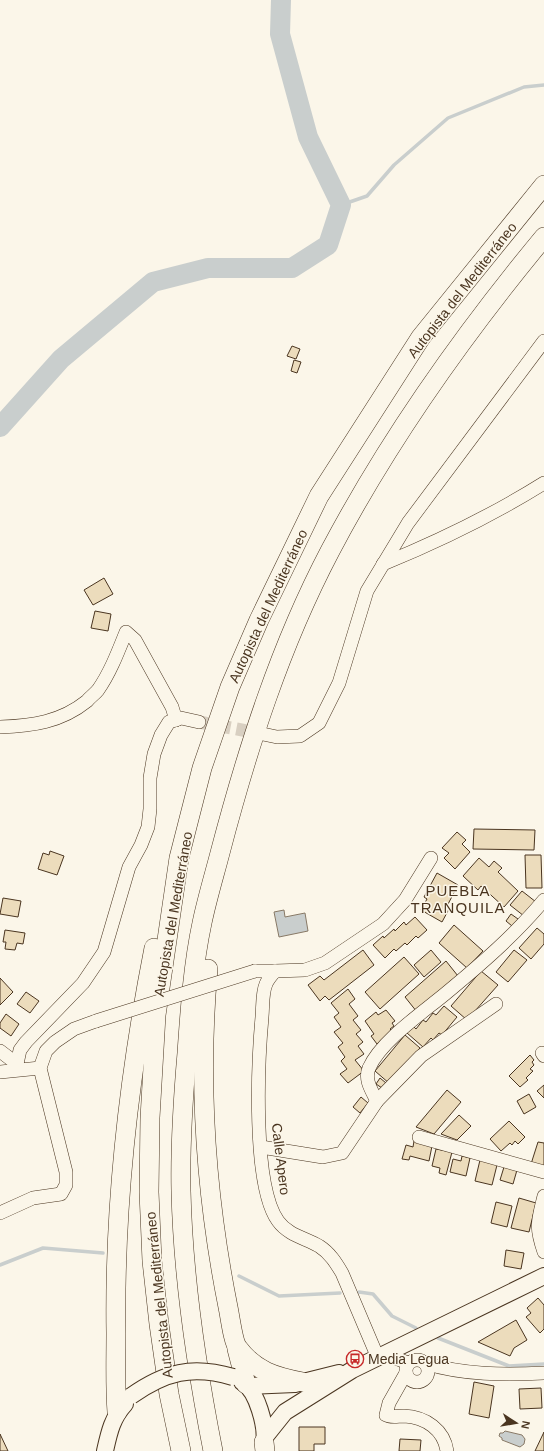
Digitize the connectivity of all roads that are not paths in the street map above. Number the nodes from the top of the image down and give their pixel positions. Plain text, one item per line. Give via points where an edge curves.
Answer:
1 (544, 185) edge
2 (544, 237) edge
3 (544, 341) edge
4 (544, 483) edge
5 (383, 564) junction
6 (176, 720) junction
7 (199, 722) tunnel mouth
8 (0, 727) edge
9 (258, 733) tunnel mouth
10 (179, 858) junction
11 (431, 858) dead end
12 (213, 883) junction
13 (544, 900) edge
14 (275, 971) junction
15 (496, 1004) dead end
16 (0, 1051) edge
17 (18, 1067) junction
18 (40, 1068) junction
19 (0, 1072) edge
20 (377, 1102) junction
21 (419, 1137) dead end
22 (261, 1147) junction
23 (544, 1172) edge
24 (544, 1196) edge
25 (0, 1213) edge
26 (544, 1252) edge
27 (544, 1276) edge
28 (237, 1348) junction
29 (382, 1356) junction
30 (426, 1363) junction
31 (407, 1368) junction
32 (445, 1368) junction
33 (352, 1370) junction
34 (544, 1373) edge
35 (422, 1379) junction
36 (242, 1382) junction
37 (303, 1382) junction
38 (394, 1392) junction
39 (117, 1412) junction
40 (264, 1445) edge
41 (105, 1451) edge
42 (181, 1451) edge
43 (213, 1451) edge
44 (447, 1451) edge

1 - 10 highway, Autopista del Mediterráneo via 421,337 319,496 259,620 230,687 202,768
2 - 12 highway, Autopista del Mediterráneo via 490,302 434,381 371,477 329,553 262,710 236,794
3 - 5 street via 408,522
4 - 5 street via 502,509 428,546
5 - 9 street via 367,591 339,683 319,723 300,736 277,737
6 - 7 street via 181,718
6 - 8 street via 172,707 135,640 126,632 97,692 78,708 58,719 28,726
6 - 17 street via 170,722 161,735 154,754 150,778 148,827 129,867 104,952 83,983 20,1050
10 - 39 highway via 165,894 150,967 133,1068 121,1168 116,1244
10 - 42 highway, Autopista del Mediterráneo via 156,1015 149,1192 152,1261 159,1324 169,1394
11 - 14 street via 405,900 383,924 325,963 305,970
12 - 28 highway via 204,1054 207,1148 214,1217
12 - 43 highway, Autopista del Mediterráneo via 202,922 190,1010 182,1116 181,1190 192,1334
13 - 20 street via 525,923 385,1044 368,1069 367,1081
14 - 18 street, bridge via 255,970 74,1029 46,1051
14 - 22 street, Calle Apero via 266,984 259,1049
15 - 20 street via 421,1056
16 - 17 street
17 - 18 street
17 - 19 street
18 - 25 street via 66,1172 66,1185 61,1194 33,1198
20 - 22 street via 342,1153 323,1156
21 - 23 street
22 - 29 street, Calle Apero via 270,1205 278,1220 285,1229 328,1252 342,1273
24 - 26 street via 537,1225
27 - 29 main road
28 - 36 highway
28 - 37 highway via 264,1371
29 - 31 street
29 - 33 main road
30 - 31 street via 415,1359
30 - 32 street
30 - 35 street via 428,1369
31 - 35 street via 410,1380
31 - 38 street
32 - 34 street via 505,1375
32 - 35 street
33 - 37 main road
33 - 40 main road via 285,1412
35 - 38 street
36 - 37 main road via 277,1386
36 - 39 main road, bridge via 206,1371 180,1372 158,1379 131,1396
36 - 40 main road via 256,1401 261,1416
38 - 44 street via 386,1415 407,1416 430,1424 445,1440
39 - 41 main road via 109,1431

